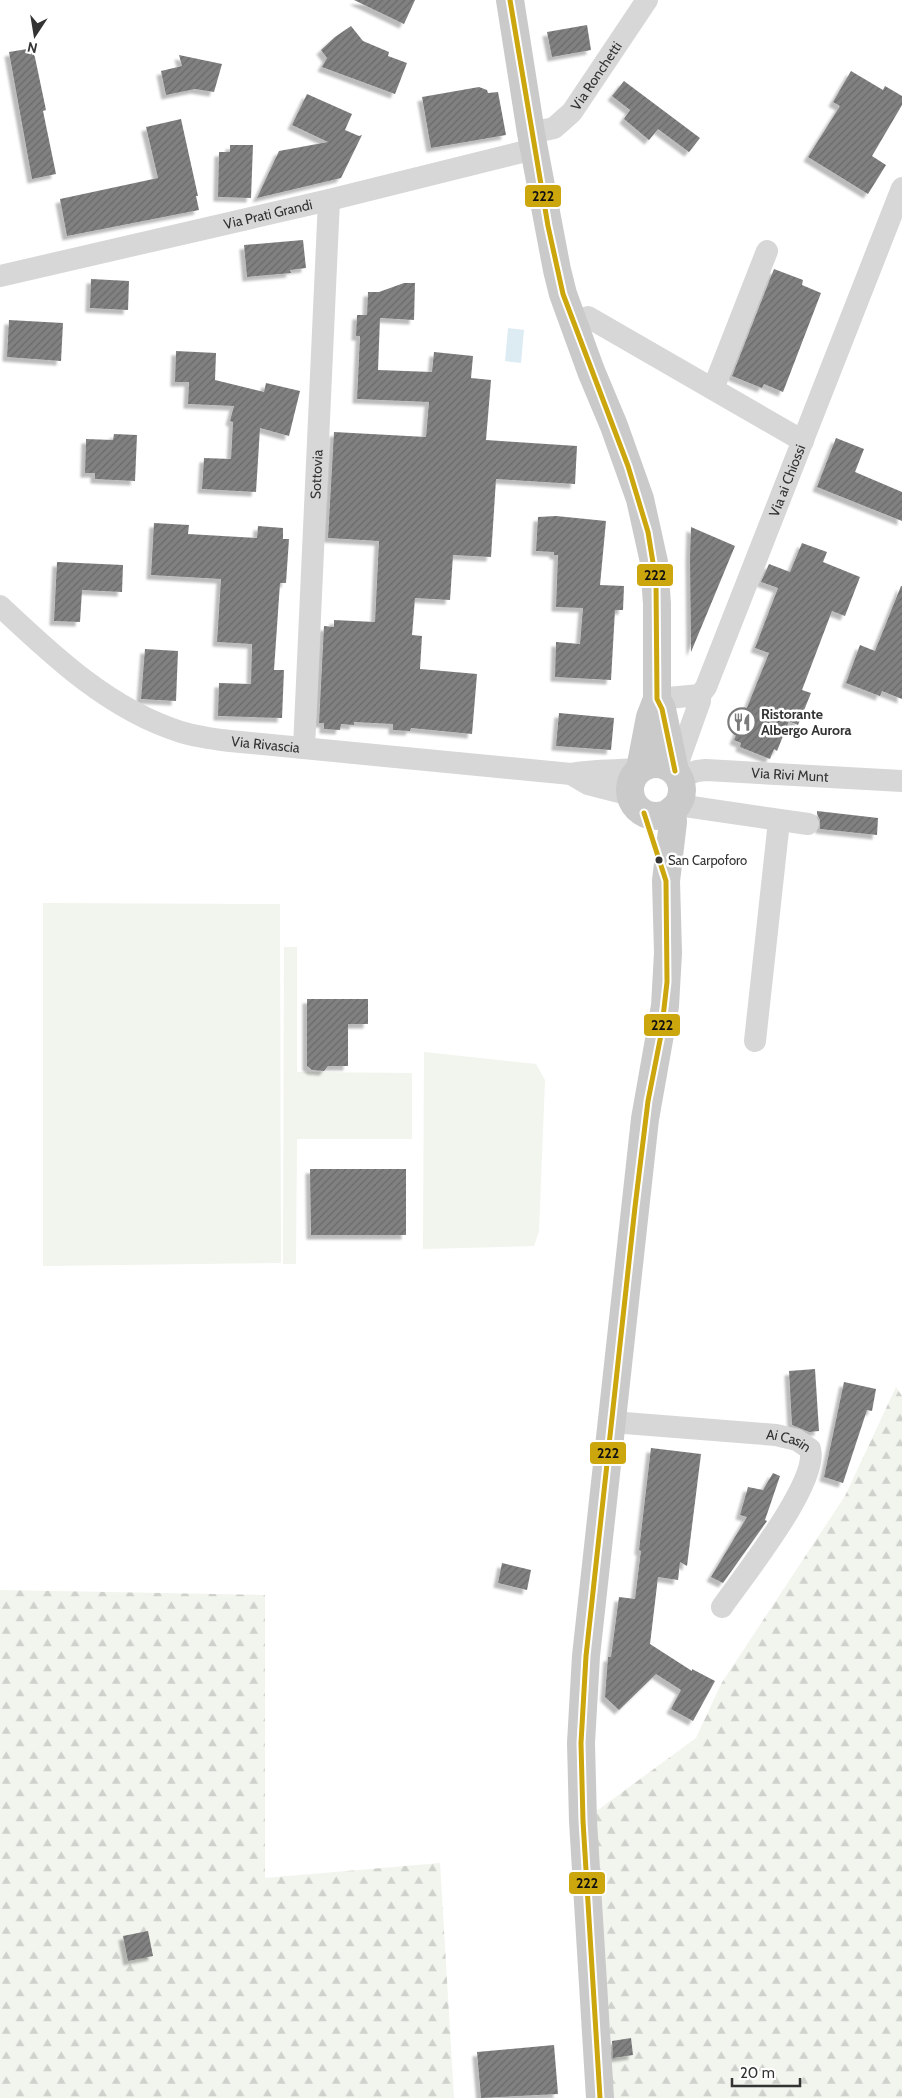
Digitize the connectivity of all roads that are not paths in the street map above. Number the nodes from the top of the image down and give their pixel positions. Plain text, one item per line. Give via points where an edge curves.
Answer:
1 (510, 0) edge
2 (647, 0) edge
3 (533, 141) junction
4 (901, 192) edge
5 (329, 200) junction
6 (767, 251) dead end
7 (0, 276) edge
8 (588, 317) dead end
9 (713, 389) junction
10 (803, 441) junction
11 (0, 606) edge
12 (700, 695) junction
13 (657, 699) junction
14 (304, 748) junction
15 (640, 769) junction
16 (570, 774) junction
17 (677, 774) junction
18 (902, 781) edge
19 (637, 804) junction
20 (675, 808) junction
21 (779, 821) junction
22 (808, 824) dead end
23 (666, 881) junction
24 (756, 1042) dead end
25 (612, 1422) junction
26 (722, 1607) dead end
27 (600, 2098) edge

1 - 3 main road
2 - 3 street, Via Ronchetti via 572,112
3 - 5 street, Via Prati Grandi
3 - 13 main road via 563,294 628,466 648,532 656,581
4 - 10 street, Via ai Chiossi
5 - 7 street, Via Prati Grandi
5 - 14 street, Sottovia
6 - 9 street
8 - 9 street
9 - 10 street
10 - 12 street, Via ai Chiossi via 706,687
11 - 14 street, Via Rivascia via 67,666 142,716 197,736
12 - 13 street
12 - 17 street, Via ai Chiossi
13 - 15 main road via 650,717
13 - 17 main road
14 - 16 street, Via Rivascia
15 - 16 street, Via Rivascia via 590,770
15 - 17 main road via 662,764
15 - 19 main road via 632,781
16 - 19 street, Via Rivascia
17 - 18 street, Via Rivi Munt via 706,770
17 - 20 main road via 682,791
19 - 20 main road via 659,815
19 - 23 main road
20 - 21 street via 733,812
20 - 23 main road
21 - 22 street
21 - 24 street
23 - 25 main road via 668,953 665,1006 645,1119
25 - 26 street, Ai Casin via 776,1435 810,1448 809,1469 793,1504
25 - 27 main road via 586,1656 581,1743

